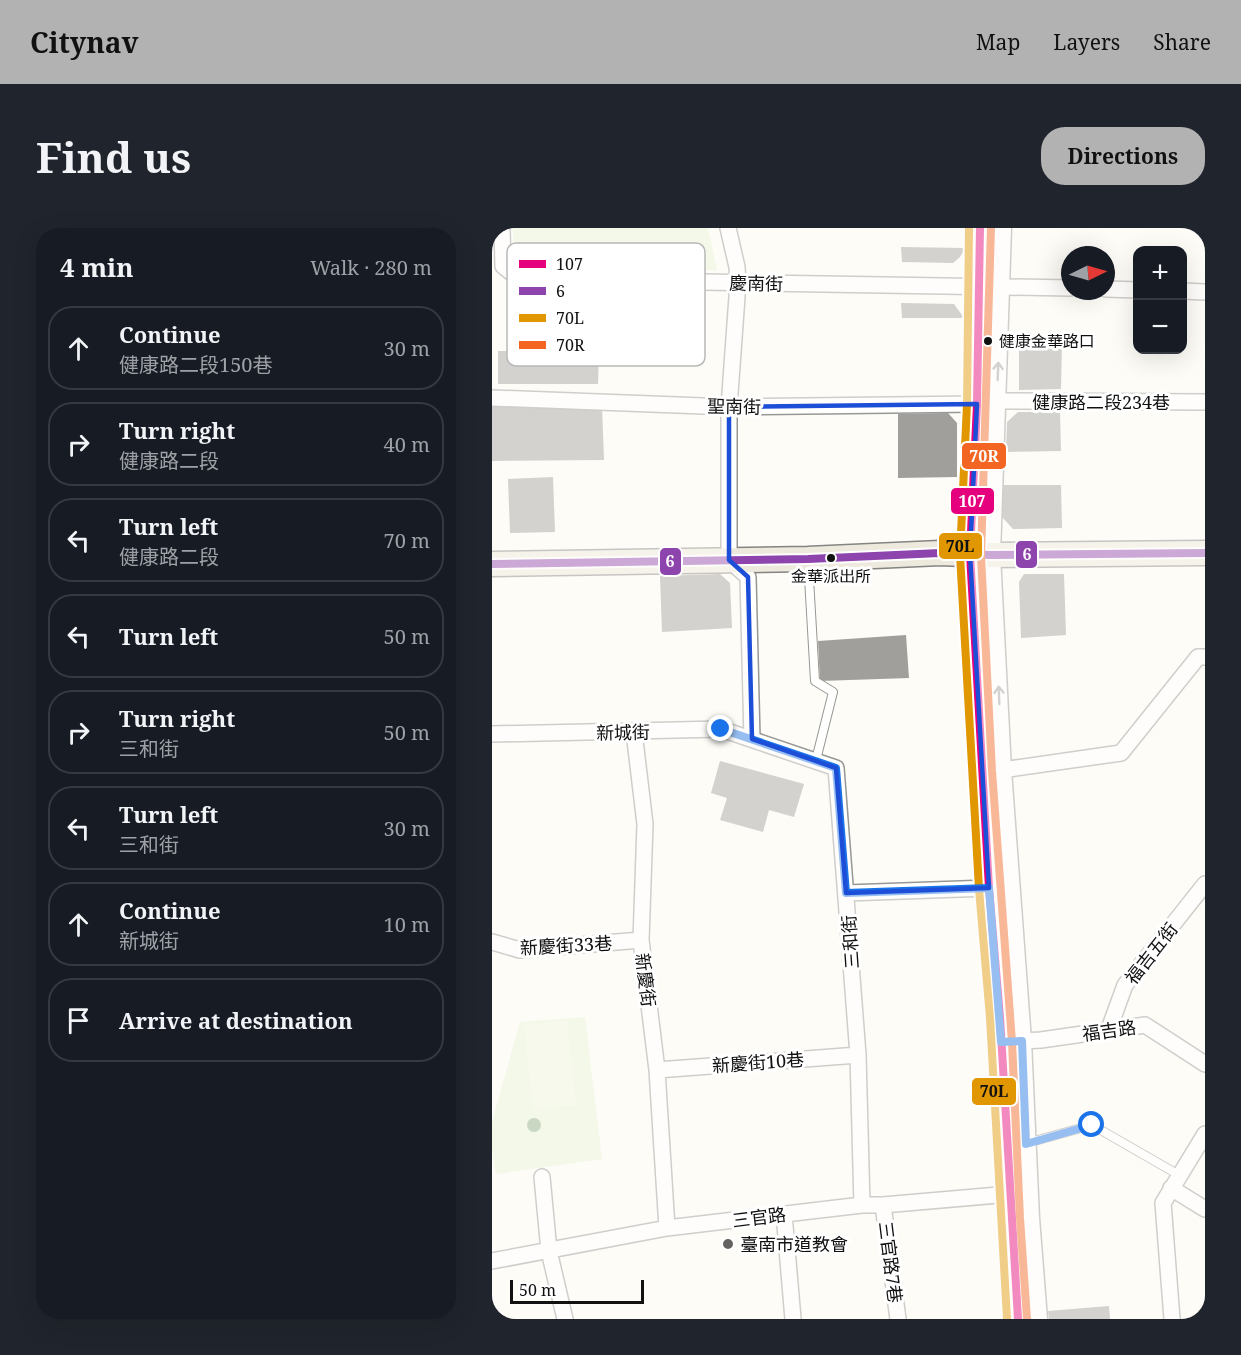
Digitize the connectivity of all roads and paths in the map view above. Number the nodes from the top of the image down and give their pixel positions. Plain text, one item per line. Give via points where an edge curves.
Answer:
1 (502, 228) edge
2 (728, 228) edge
3 (980, 228) edge
4 (1002, 228) edge
5 (507, 269) edge
6 (705, 282) edge
7 (738, 283) junction
8 (1001, 287) junction
9 (980, 288) junction
10 (1061, 288) edge
11 (1115, 289) edge
12 (1133, 290) edge
13 (1187, 291) edge
14 (1205, 292) edge
15 (492, 398) edge
16 (997, 401) junction
17 (1205, 402) edge
18 (976, 404) junction
19 (729, 407) junction
20 (1205, 553) edge
21 (980, 555) junction
22 (808, 559) junction
23 (729, 560) junction
24 (492, 564) edge
25 (1205, 657) edge
26 (634, 732) junction
27 (492, 734) edge
28 (752, 740) junction
29 (816, 760) junction
30 (1002, 770) junction
31 (1205, 884) edge
32 (989, 888) junction
33 (846, 893) junction
34 (641, 940) junction
35 (492, 942) edge
36 (1109, 1029) junction
37 (1022, 1041) junction
38 (1001, 1042) junction
39 (858, 1055) junction
40 (1205, 1064) edge
41 (657, 1070) junction
42 (1205, 1134) edge
43 (1026, 1144) junction
44 (542, 1177) dead end
45 (1175, 1182) junction
46 (1028, 1193) junction
47 (1010, 1194) junction
48 (862, 1205) junction
49 (883, 1205) junction
50 (1205, 1209) edge
51 (784, 1214) junction
52 (667, 1228) junction
53 (549, 1251) junction
54 (492, 1261) edge
55 (565, 1319) edge
56 (793, 1319) edge
57 (898, 1319) edge
58 (1018, 1319) edge
59 (1038, 1319) edge
60 (1172, 1319) edge

1 - 5 street, 慶南街 via 503,266
2 - 7 street
3 - 9 street
4 - 8 street
6 - 7 street, 慶南街
7 - 9 street, 慶南街
7 - 19 street
8 - 9 street, 慶南街
8 - 10 street, 慶南街
16 -> 8 street
9 - 18 street
11 - 12 street
13 - 14 street
15 - 19 street, 聖南街
16 - 17 street, 健康路二段234巷
16 - 21 street
18 - 19 street, 聖南街
18 - 21 street
19 - 23 street
20 - 21 main road
21 - 22 main road
30 -> 21 street
21 - 32 street
22 - 23 main road
22 - 29 lane via 815,681 833,692
23 - 24 main road
23 - 28 street via 748,577
25 - 30 street via 1198,657 1121,753
26 - 27 street, 新城街
26 - 28 street, 新城街 via 721,729
26 - 34 street, 新慶街 via 645,824
28 - 29 street, 三和街
29 - 33 street, 三和街 via 836,768
30 - 37 street
31 - 36 street, 福吉五街 via 1125,985
32 - 33 street
32 - 38 street
33 - 39 street, 三和街
34 - 35 street, 新慶街33巷 via 520,950
34 - 41 street, 新慶街
36 - 37 street, 福吉路
36 - 40 street, 福吉路 via 1145,1025
37 - 38 street, 福吉路
37 - 43 street
38 - 47 street
39 - 41 street, 新慶街10巷
39 - 48 street, 三和街
41 - 52 street, 新慶街
42 - 45 street
43 - 45 lane via 1092,1125
43 - 46 street
44 - 53 street
45 - 50 street
45 - 60 street via 1162,1203
46 - 47 street, 三官路
46 - 59 street
47 - 49 street, 三官路
47 - 58 street
48 - 49 street, 三官路
48 - 51 street, 三官路
49 - 57 street, 三官路7巷
51 - 52 street, 三官路
51 - 56 street
52 - 53 street, 三官路
53 - 54 street, 三官路
53 - 55 street

